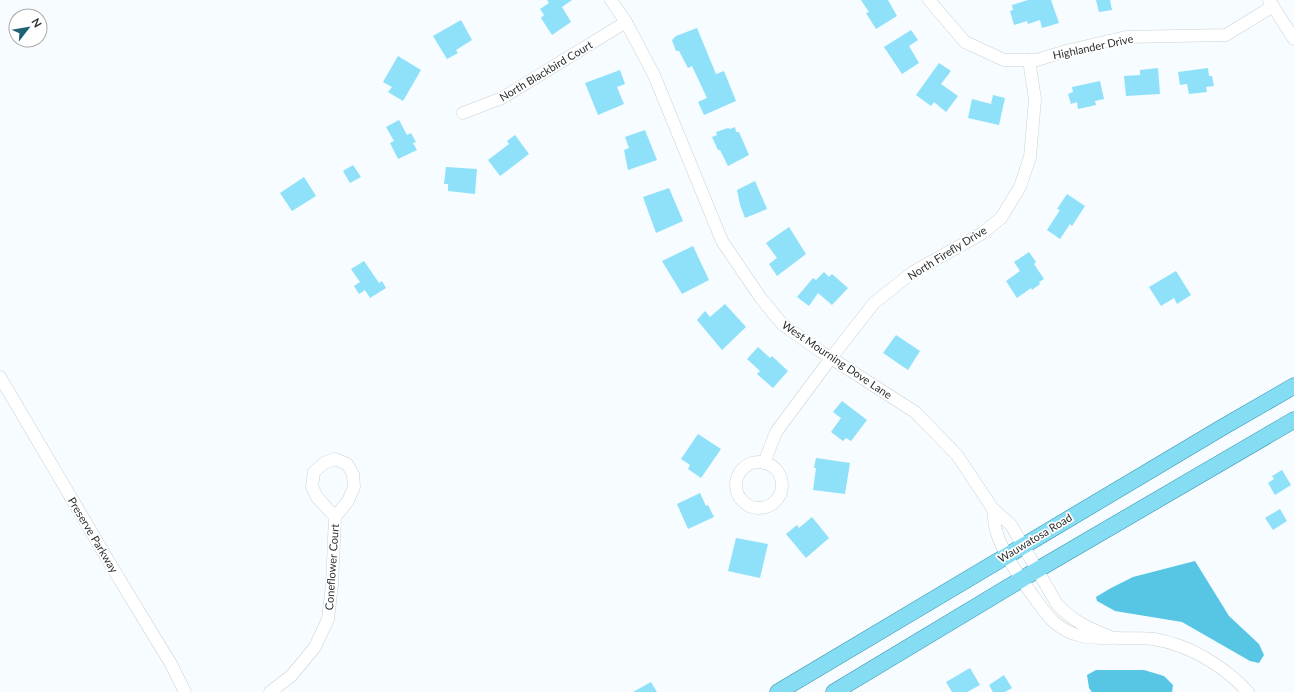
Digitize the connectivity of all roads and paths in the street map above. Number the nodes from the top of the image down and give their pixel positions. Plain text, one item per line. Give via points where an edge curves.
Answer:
1 (611, 0) edge
2 (929, 0) edge
3 (1271, 3) edge
4 (626, 22) junction
5 (1294, 39) edge
6 (1030, 60) junction
7 (463, 113) dead end
8 (831, 358) junction
9 (0, 377) edge
10 (1294, 386) edge
11 (1294, 420) edge
12 (764, 463) dead end
13 (993, 509) junction
14 (335, 517) junction
15 (1023, 546) junction
16 (1007, 555) junction
17 (1037, 570) junction
18 (1022, 580) junction
19 (1111, 637) junction
20 (185, 692) edge
21 (270, 692) edge
22 (778, 692) edge
23 (834, 692) edge
24 (1248, 692) edge

1 - 4 street, West Mourning Dove Lane
2 - 6 street, Highlander Drive via 965,42 1004,60
3 - 5 street
3 - 6 street, Highlander Drive via 1226,35 1126,37
4 - 7 street, North Blackbird Court via 502,98
4 - 8 street, West Mourning Dove Lane via 654,75 722,241 760,297 782,324
6 - 8 street, North Firefly Drive via 1035,99 1030,157 1020,187 1001,218 981,234 913,272 874,303
8 - 12 street, North Firefly Drive via 776,432
8 - 13 street, West Mourning Dove Lane via 915,412 957,455
9 - 20 street, Preserve Parkway via 171,664
10 - 15 main road, Wauwatosa Road
11 - 17 main road
13 - 15 street via 1011,525
13 - 16 street via 996,530
14 - 14 street, Coneflower Court via 348,501 354,487 354,474 347,464 335,459 324,463 314,472 312,487 317,497
14 - 21 street, Coneflower Court via 328,619 315,647 291,676
15 - 16 main road, Wauwatosa Road
15 - 17 street
16 - 18 street
16 - 22 main road, Wauwatosa Road
17 - 18 main road
17 - 19 street via 1064,612 1080,624
18 - 19 street via 1046,614 1064,629 1087,638
18 - 23 main road
19 - 24 street via 1152,639 1179,646 1221,668

